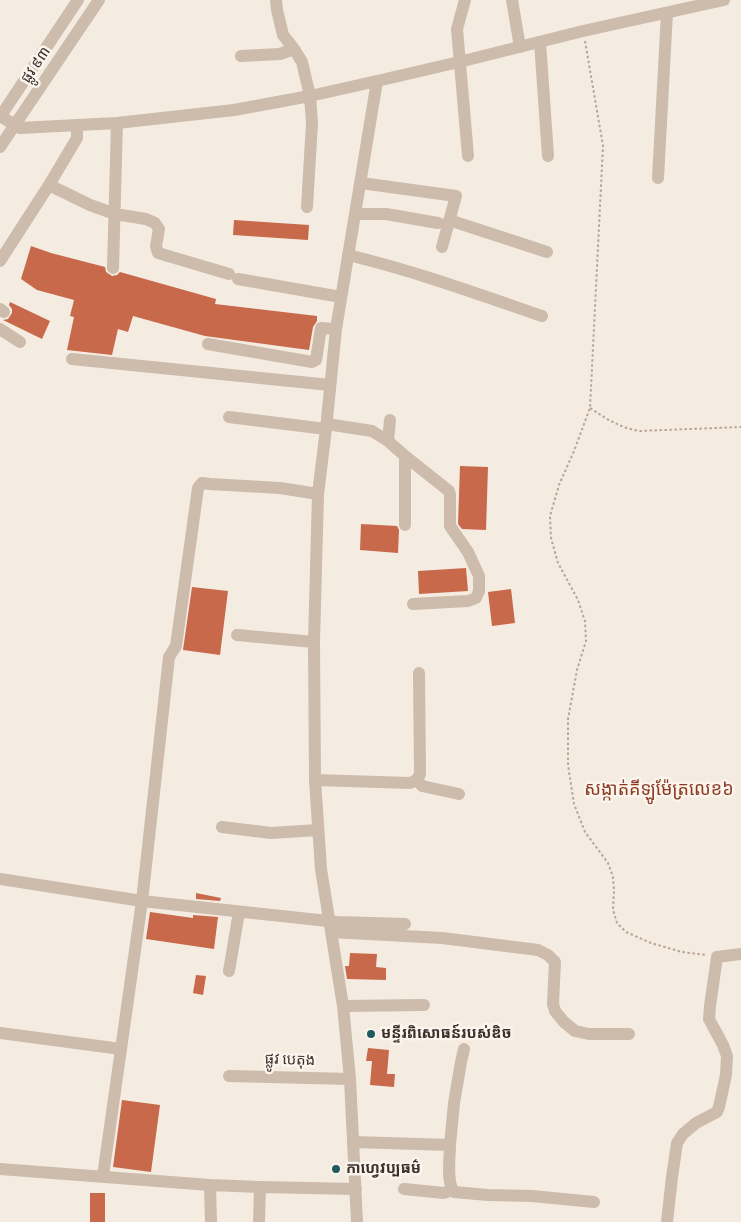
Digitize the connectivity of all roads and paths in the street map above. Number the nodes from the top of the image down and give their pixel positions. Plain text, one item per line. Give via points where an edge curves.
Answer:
1 (78, 0) edge
2 (99, 0) edge
3 (276, 0) edge
4 (465, 0) edge
5 (512, 0) edge
6 (724, 0) edge
7 (667, 13) junction
8 (583, 31) junction
9 (540, 42) junction
10 (520, 47) junction
11 (294, 48) junction
12 (241, 56) dead end
13 (460, 62) junction
14 (377, 81) junction
15 (310, 96) junction
16 (0, 116) edge
17 (118, 123) junction
18 (15, 125) junction
19 (77, 125) junction
20 (0, 147) edge
21 (468, 156) dead end
22 (548, 156) dead end
23 (658, 178) dead end
24 (360, 183) junction
25 (50, 185) junction
26 (306, 206) dead end
27 (115, 214) junction
28 (356, 214) junction
29 (444, 222) junction
30 (442, 246) dead end
31 (546, 252) dead end
32 (348, 255) junction
33 (0, 261) edge
34 (113, 268) dead end
35 (341, 297) junction
36 (542, 316) dead end
37 (0, 329) edge
38 (336, 329) junction
39 (20, 342) dead end
40 (208, 344) dead end
41 (72, 359) dead end
42 (330, 385) junction
43 (590, 408) junction
44 (229, 417) dead end
45 (390, 420) dead end
46 (326, 426) junction
47 (741, 427) edge
48 (388, 441) junction
49 (405, 456) junction
50 (318, 494) junction
51 (405, 524) dead end
52 (413, 604) dead end
53 (237, 635) dead end
54 (314, 642) junction
55 (420, 673) dead end
56 (315, 780) junction
57 (417, 780) junction
58 (459, 794) dead end
59 (222, 827) dead end
60 (318, 830) junction
61 (0, 879) edge
62 (142, 901) junction
63 (239, 912) junction
64 (405, 924) dead end
65 (330, 927) junction
66 (741, 954) edge
67 (716, 957) junction
68 (230, 971) dead end
69 (424, 1005) dead end
70 (344, 1006) junction
71 (0, 1033) edge
72 (629, 1034) dead end
73 (121, 1049) junction
74 (464, 1049) dead end
75 (228, 1076) dead end
76 (350, 1079) junction
77 (353, 1142) junction
78 (450, 1145) junction
79 (0, 1169) edge
80 (103, 1176) junction
81 (210, 1185) junction
82 (260, 1187) junction
83 (356, 1189) junction
84 (404, 1189) dead end
85 (452, 1190) junction
86 (594, 1202) dead end
87 (211, 1222) edge
88 (259, 1222) edge
89 (357, 1222) edge
90 (667, 1222) edge

1 - 16 street, ផ្លូវ ៩៣
2 - 18 street, ផ្លូវ ៩៣
3 - 11 street via 283,35
4 - 13 street via 457,29
5 - 10 street
6 - 7 street
7 - 8 street
7 - 23 street
8 - 9 street
8 - 43 path via 603,146
9 - 10 street
9 - 22 street
10 - 13 street
11 - 12 street via 280,54
11 - 15 street via 302,62
13 - 14 street
13 - 21 street
14 - 15 street
14 - 24 street
15 - 17 street via 234,110
15 - 26 street via 312,123
16 - 18 street
17 - 19 street
17 - 27 street
18 - 19 street via 20,128
18 - 20 street, ផ្លូវ ៩៣
19 - 25 street via 77,138
24 - 28 street
24 - 29 street via 456,196
25 - 27 street
25 - 33 street
27 - 34 street
27 - 35 street via 155,223 159,230 158,253 233,276
28 - 29 street via 386,214
28 - 32 street
29 - 30 street
29 - 31 street
32 - 35 street
32 - 36 street via 424,276
35 - 38 street
37 - 39 street
38 - 40 street via 321,328 316,360 312,362
38 - 42 street
41 - 42 street
42 - 46 street
43 - 47 path via 614,423 638,432
43 - 67 path via 550,516 558,563 578,600 585,621 586,641 568,719 568,765 574,804 585,832 608,863 613,877 613,910 617,924 626,932 651,943
44 - 46 street
45 - 48 street
46 - 48 street via 372,431
46 - 50 street
48 - 49 street
49 - 51 street
49 - 52 street via 449,491 450,526 480,576 476,598
50 - 54 street
50 - 62 street via 202,483 198,488 176,646 169,657
53 - 54 street
54 - 56 street
55 - 57 street via 420,774
56 - 57 street via 410,783
56 - 60 street
57 - 58 street via 422,786
59 - 60 street via 271,833
60 - 65 street
61 - 62 street
62 - 63 street
62 - 73 street
63 - 65 street
63 - 68 street
64 - 65 street
65 - 70 street
65 - 72 street via 538,950 554,962 553,1004 564,1022 576,1032
66 - 67 street
67 - 90 street via 709,1019 727,1056 726,1075 717,1112 696,1123 677,1143
69 - 70 street
70 - 76 street
71 - 73 street
73 - 80 street
74 - 78 street
75 - 76 street, ផ្លូវ បេតុង
76 - 77 street
77 - 78 street
77 - 83 street
78 - 85 street
79 - 80 street
80 - 81 street
81 - 82 street
81 - 87 street
82 - 83 street
82 - 88 street
83 - 89 street
84 - 85 street
85 - 86 street

